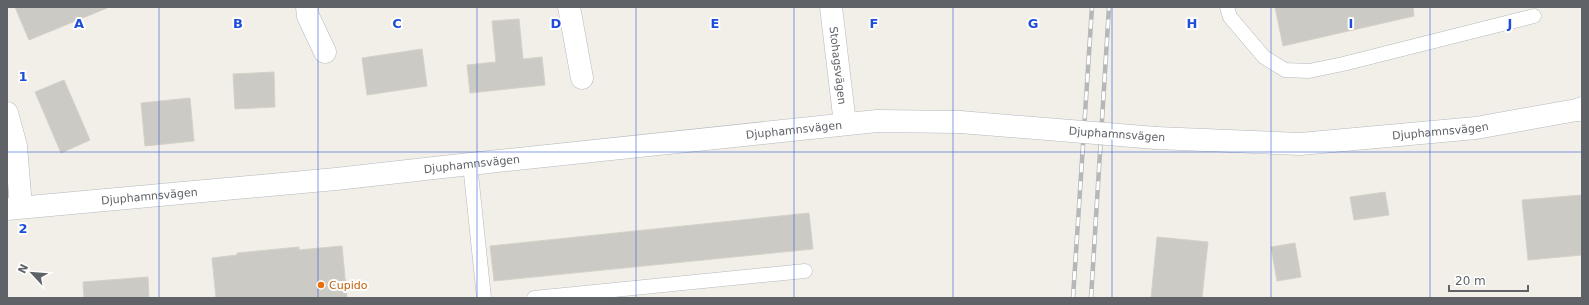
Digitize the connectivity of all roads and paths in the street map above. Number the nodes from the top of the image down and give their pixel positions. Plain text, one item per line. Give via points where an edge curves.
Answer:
1 (307, 7) edge
2 (569, 7) edge
3 (831, 7) edge
4 (1227, 7) edge
5 (1534, 16) dead end
6 (325, 52) dead end
7 (582, 78) dead end
8 (1581, 109) edge
9 (7, 113) edge
10 (845, 124) junction
11 (470, 164) junction
12 (14, 208) edge
13 (805, 271) dead end
14 (484, 298) edge
15 (534, 298) edge

1 - 6 street via 308,16
2 - 7 street
3 - 10 street, Stohagsvägen
4 - 5 lane via 1230,17 1264,57 1285,70 1309,71
8 - 10 street, Djuphamnsvägen, bridge via 1476,128 1300,144 1156,138 960,122 877,121
9 - 12 street via 16,146
10 - 11 street, Djuphamnsvägen
11 - 12 street, Djuphamnsvägen via 336,179
11 - 14 lane
13 - 15 lane

